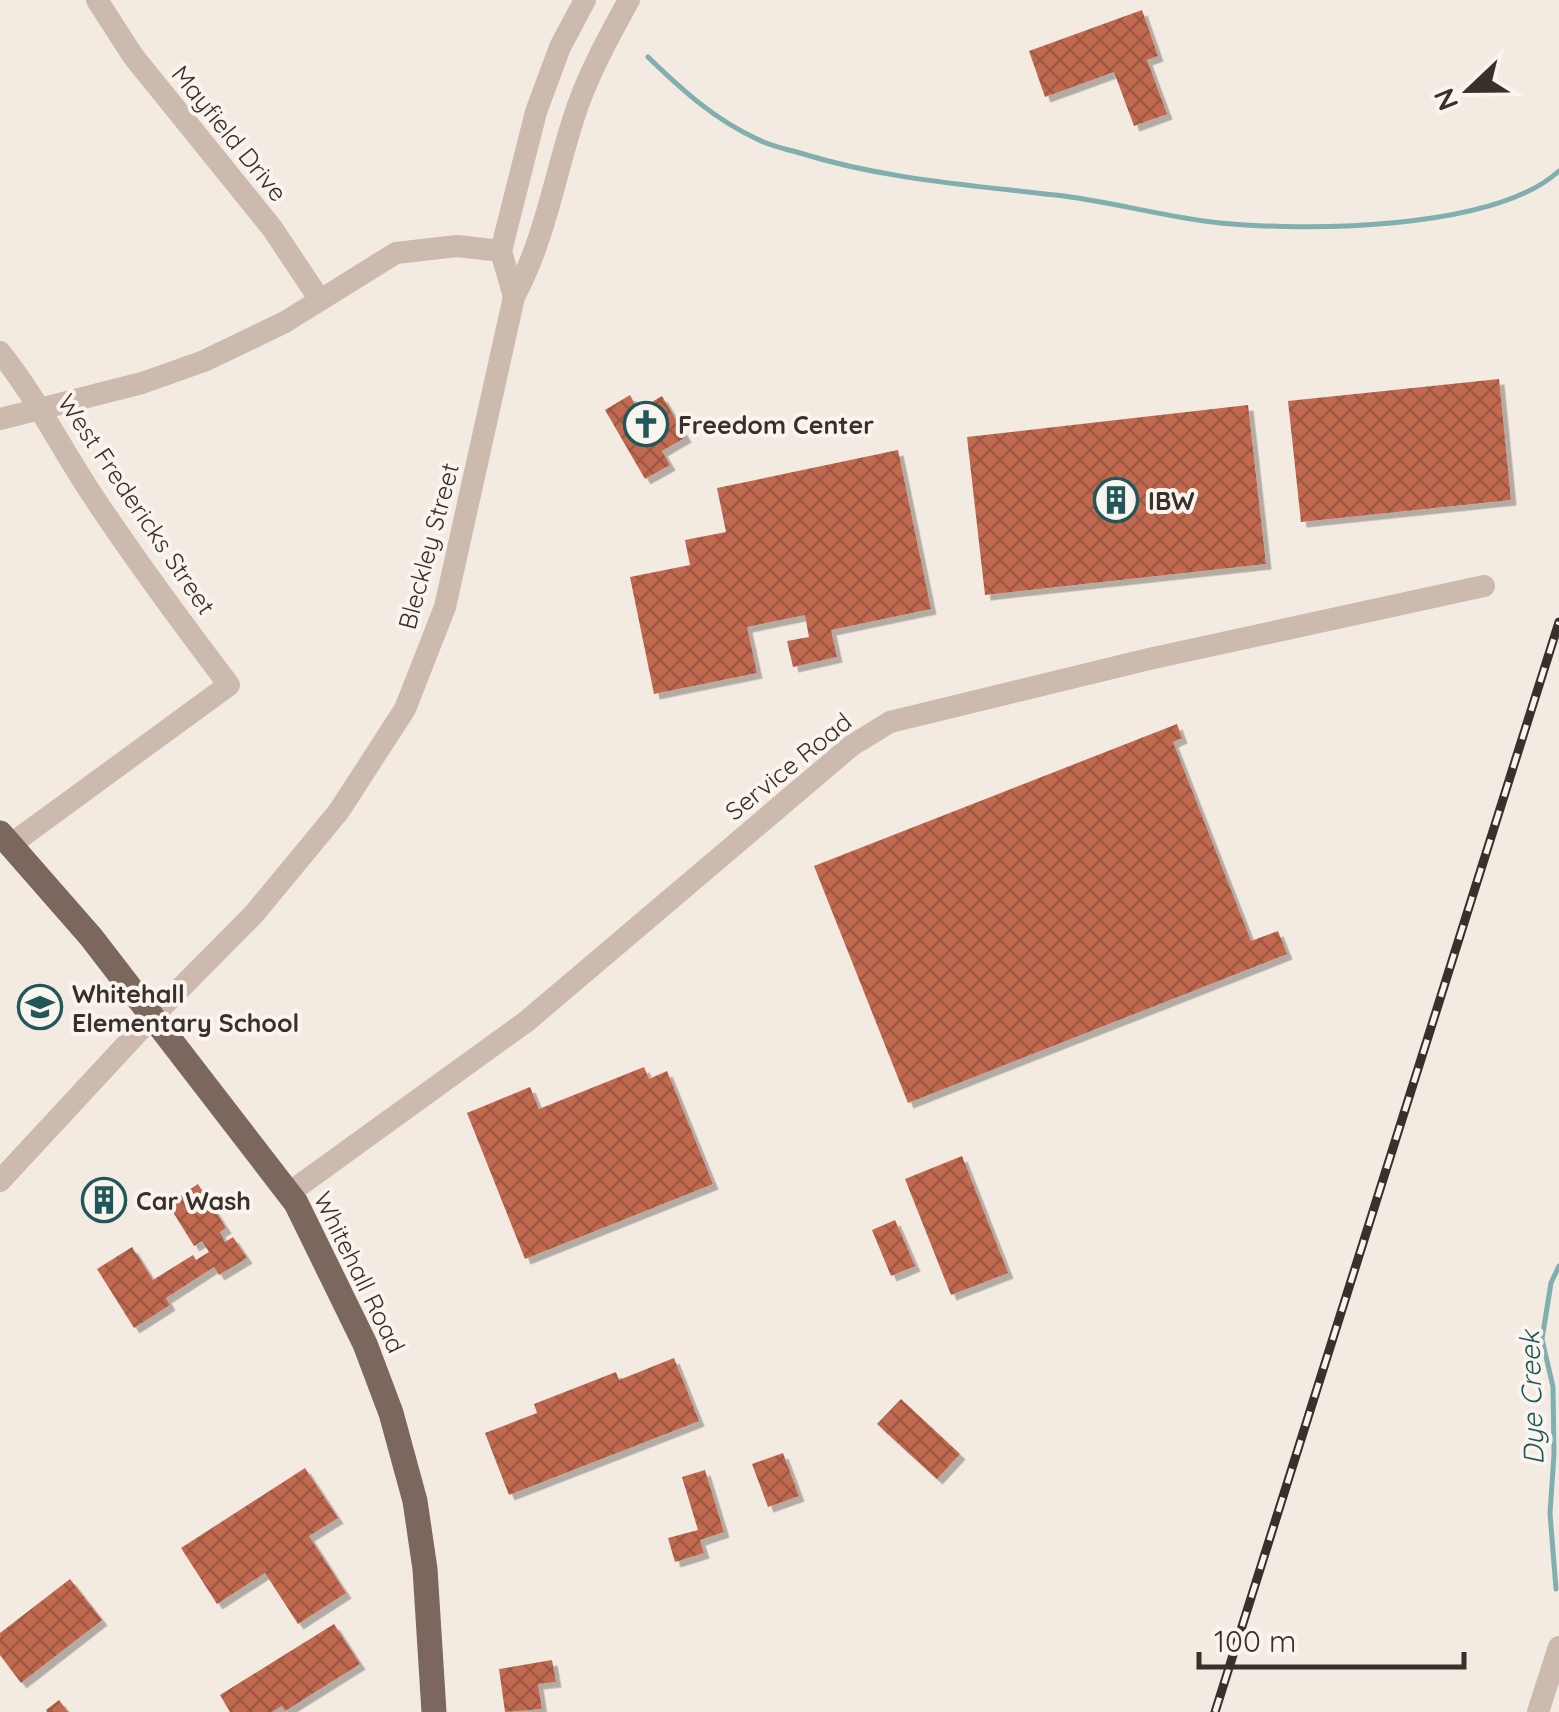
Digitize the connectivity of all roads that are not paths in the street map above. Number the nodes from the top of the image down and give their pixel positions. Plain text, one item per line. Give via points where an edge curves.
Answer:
1 (97, 0) edge
2 (586, 0) edge
3 (629, 0) edge
4 (501, 251) junction
5 (514, 297) junction
6 (320, 300) junction
7 (0, 352) edge
8 (41, 408) junction
9 (0, 419) edge
10 (1484, 586) dead end
11 (5, 839) edge
12 (152, 1018) junction
13 (0, 1181) edge
14 (289, 1193) junction
15 (1559, 1647) edge
16 (434, 1712) edge
17 (1538, 1712) edge

1 - 6 street, Mayfield Drive via 132,56 272,228
2 - 4 street, Bleckley Street via 536,112
3 - 5 street, Bleckley Street via 574,116 534,260
4 - 5 street, Bleckley Street
4 - 6 street via 456,246 396,253
5 - 12 street, Bleckley Street via 446,607 405,709 340,810 254,914
6 - 8 street via 204,362
7 - 8 street, West Fredericks Street
8 - 9 street
8 - 11 street, West Fredericks Street via 143,571 229,685
10 - 14 street, Service Road via 890,722 851,746 527,1021
11 - 12 main road, Whitehall Road
12 - 13 street, Bleckley Street
12 - 14 main road, Whitehall Road
14 - 16 main road, Whitehall Road via 365,1344 391,1413 425,1570
15 - 17 street

